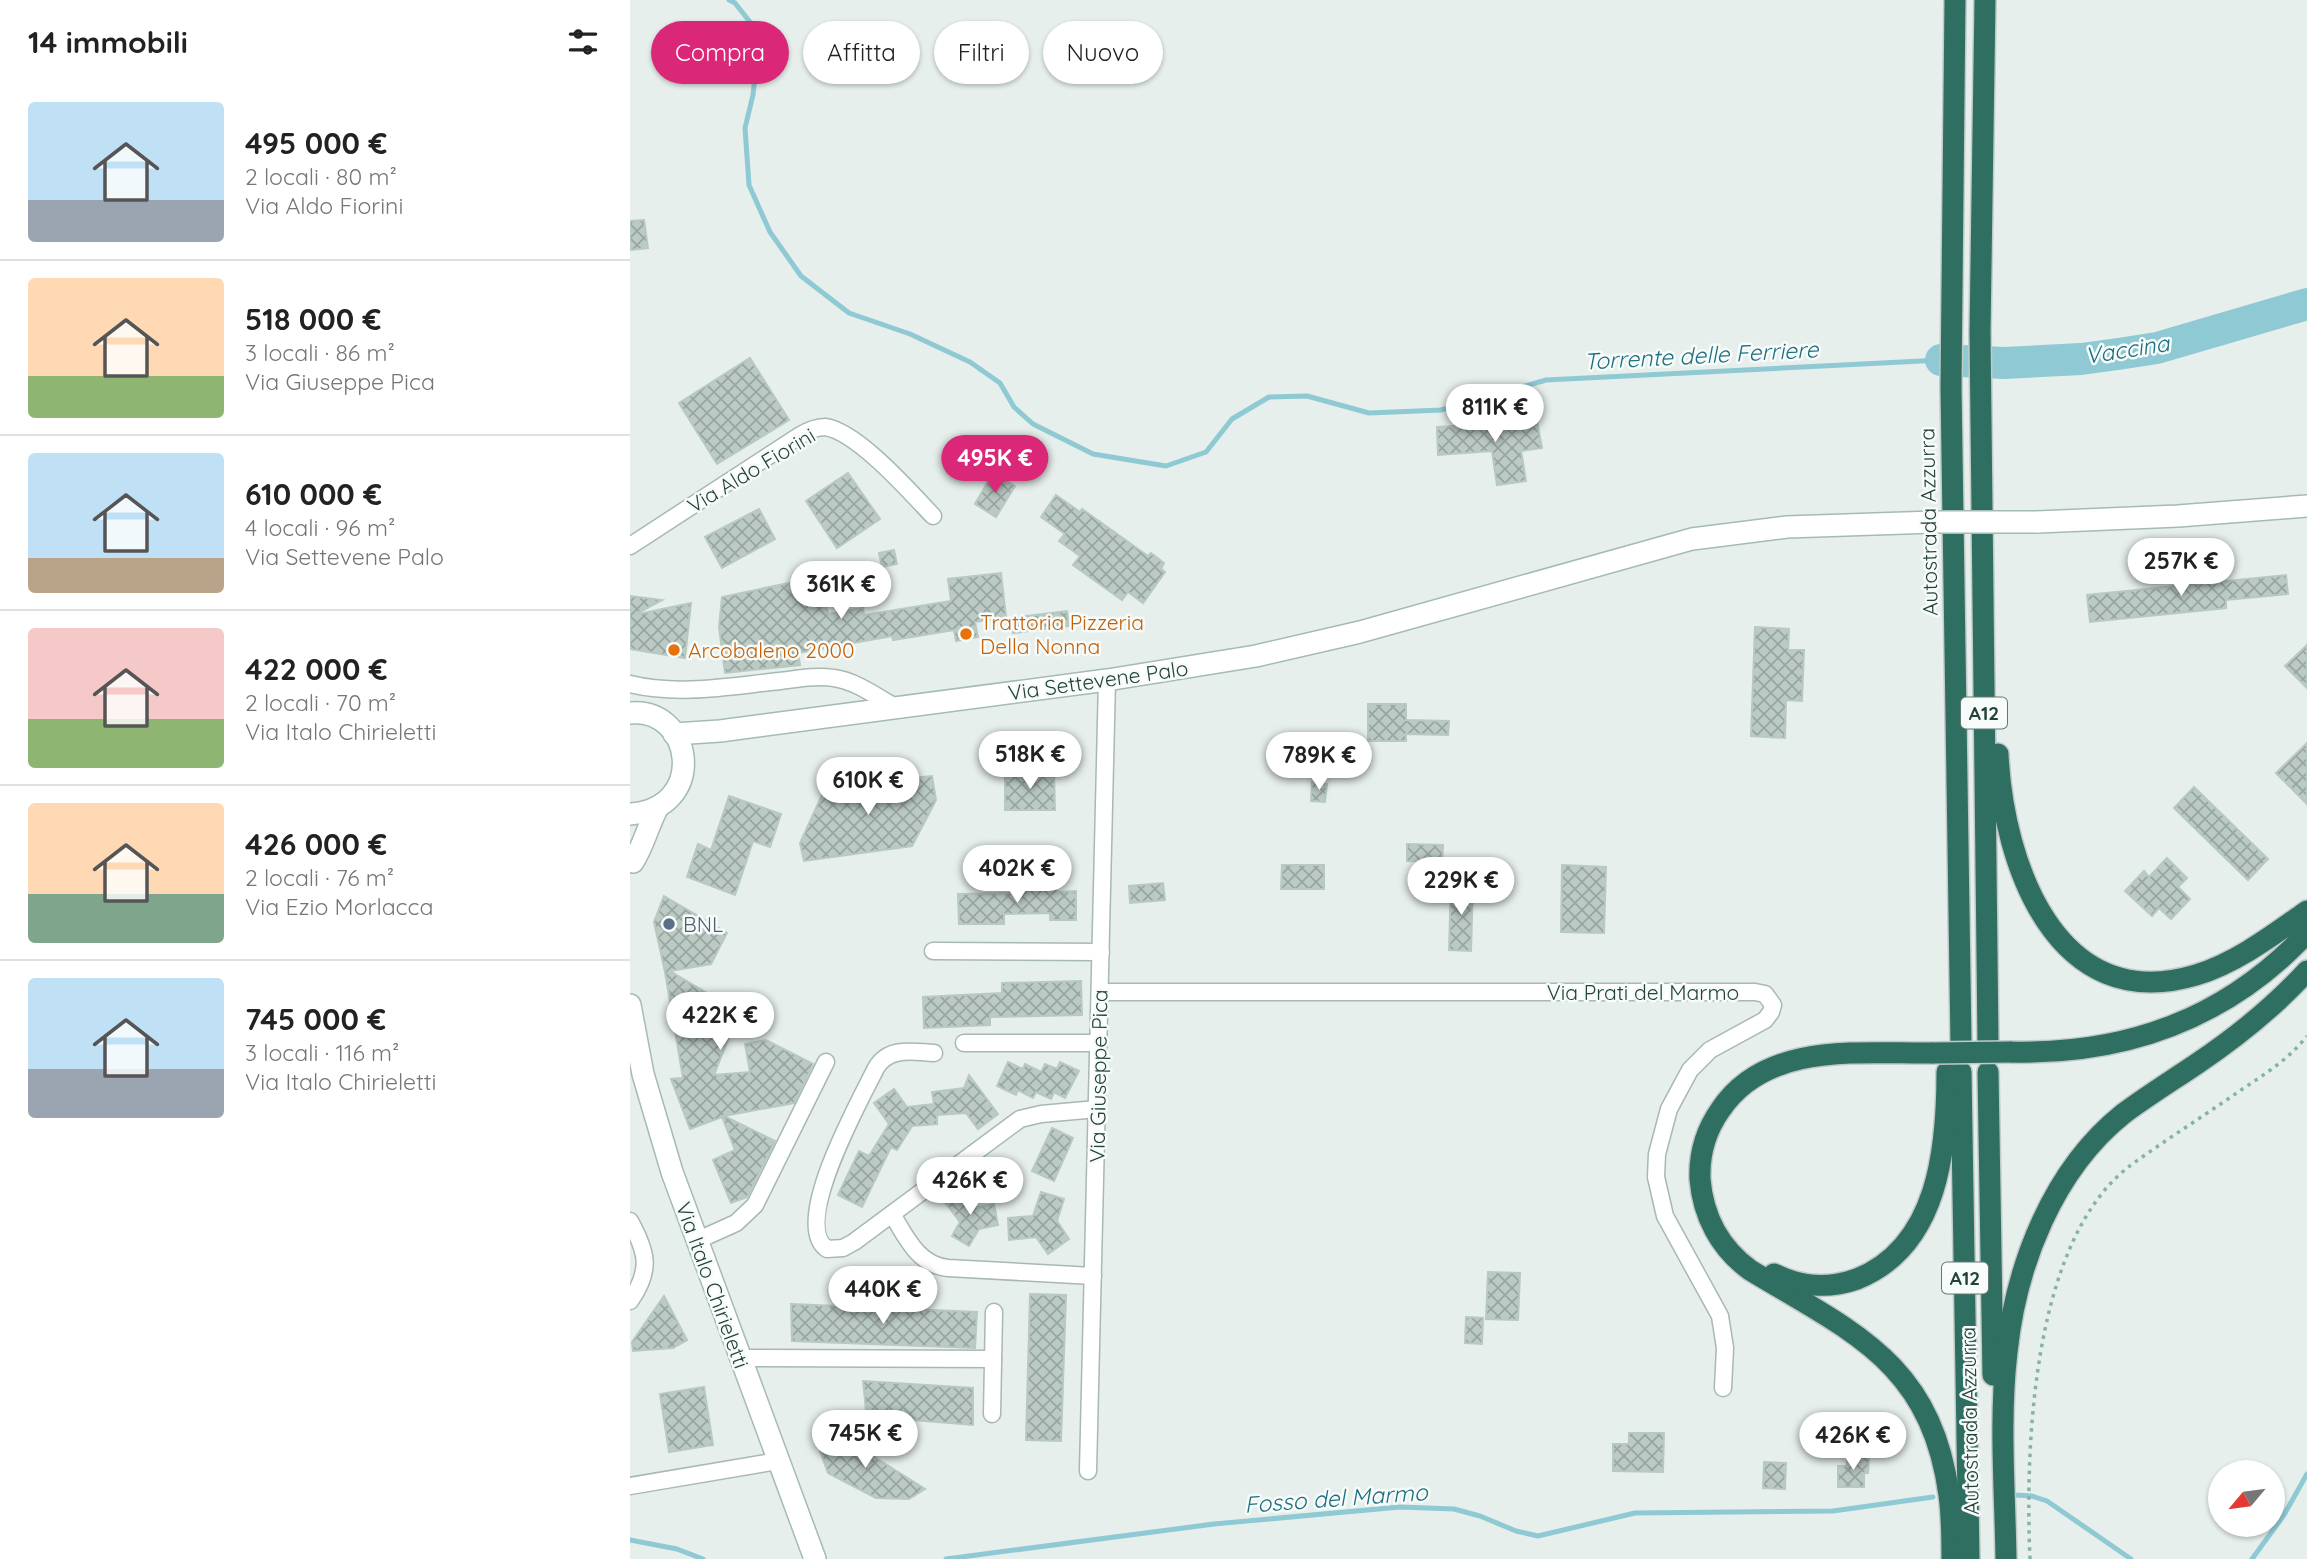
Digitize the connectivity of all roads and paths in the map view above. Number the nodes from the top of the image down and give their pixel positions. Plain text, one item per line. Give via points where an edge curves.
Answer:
1 (1955, 0) edge
2 (1985, 0) edge
3 (2307, 506) edge
4 (933, 516) dead end
5 (630, 546) edge
6 (1983, 560) junction
7 (1107, 680) junction
8 (630, 684) edge
9 (897, 708) junction
10 (630, 713) edge
11 (720, 731) junction
12 (674, 734) junction
13 (684, 760) junction
14 (658, 807) junction
15 (630, 814) edge
16 (630, 836) edge
17 (632, 870) edge
18 (2307, 911) edge
19 (2307, 933) edge
20 (2307, 949) edge
21 (933, 951) dead end
22 (1101, 952) junction
23 (2307, 971) edge
24 (1100, 992) junction
25 (630, 1005) edge
26 (2307, 1037) edge
27 (964, 1043) dead end
28 (1988, 1043) dead end
29 (1099, 1044) junction
30 (1947, 1046) junction
31 (934, 1053) dead end
32 (2010, 1057) junction
33 (826, 1062) dead end
34 (1988, 1072) dead end
35 (1097, 1110) junction
36 (891, 1214) junction
37 (630, 1221) edge
38 (696, 1241) junction
39 (1093, 1276) junction
40 (630, 1301) edge
41 (994, 1312) dead end
42 (740, 1358) junction
43 (993, 1359) junction
44 (1723, 1388) dead end
45 (992, 1414) dead end
46 (778, 1461) junction
47 (1088, 1471) dead end
48 (2000, 1480) junction
49 (1958, 1485) junction
50 (630, 1486) edge
51 (2000, 1507) junction
52 (1959, 1509) junction
53 (815, 1559) edge
54 (1952, 1559) edge
55 (1969, 1559) edge
56 (1996, 1559) edge
57 (2006, 1559) edge
58 (2030, 1559) edge

1 - 30 highway, Autostrada Azzurra via 1951,387 1955,666 1947,750
2 - 6 highway, A12 via 1980,332
3 - 7 main road, Via Settevene Palo, bridge via 2037,522 1787,527 1692,539 1275,653
4 - 5 street, Via Aldo Fiorini via 873,455 837,431 820,427 799,436
6 - 18 highway via 1994,622 1999,778 2008,831 2032,897 2067,948 2091,967 2116,977 2179,979 2231,959
6 - 28 highway, A12
7 - 9 main road, Via Settevene Palo
7 - 22 street, Via Giuseppe Pica
8 - 9 street via 691,689 834,678
9 - 11 main road, Via Settevene Palo
10 - 12 main road via 655,718
11 - 12 main road, Via Settevene Palo
11 - 13 main road
12 - 13 main road
13 - 14 main road via 677,788
14 - 15 main road
14 - 17 main road
16 - 17 main road
19 - 32 highway via 2244,989 2178,1024 2137,1039
20 - 32 highway via 2227,1009 2177,1034 2104,1055 2064,1060
21 - 22 street
22 - 24 street, Via Giuseppe Pica
23 - 48 highway via 2253,1024 2108,1128 2080,1159 2049,1207 2010,1328
24 - 29 street, Via Giuseppe Pica
24 - 44 street, Via Prati del Marmo via 1765,994 1773,1005 1765,1020 1710,1050 1684,1079 1669,1109 1657,1154 1656,1177 1665,1216 1720,1316 1725,1349
25 - 38 main road, Via Italo Chirieletti via 649,1097
26 - 58 path via 2283,1061 2124,1171 2090,1207 2063,1265 2045,1334 2028,1488
27 - 29 street
29 - 35 street, Via Giuseppe Pica
30 - 32 highway, bridge
30 - 49 highway via 1816,1056 1768,1068 1736,1090 1717,1114 1705,1140 1700,1173 1702,1195 1722,1243 1749,1270 1880,1353 1926,1413
31 - 36 street via 898,1052 879,1063 824,1179 818,1239 827,1249 842,1248
32 - 49 highway, Autostrada Azzurra / A12 via 1795,1068 1763,1081 1738,1102 1715,1139 1710,1158 1714,1207 1722,1228 1747,1256 1791,1281 1819,1286 1857,1278 1885,1264 1920,1223 1937,1180 1954,1072
33 - 38 street via 752,1210 736,1223
34 - 48 highway, Autostrada Azzurra / A12
35 - 36 street via 1020,1119
35 - 39 street, Via Giuseppe Pica
36 - 39 street via 917,1253 934,1266
37 - 40 street via 645,1263 642,1281
38 - 42 main road, Via Italo Chirieletti
39 - 47 street, Via Giuseppe Pica
41 - 43 street
42 - 43 street
42 - 46 main road, Via Italo Chirieletti
43 - 45 street
46 - 50 street
46 - 53 main road, Via Italo Chirieletti
48 - 51 highway
49 - 52 highway
51 - 56 highway, Autostrada Azzurra
51 - 57 highway
52 - 54 highway
52 - 55 highway, Autostrada Azzurra

